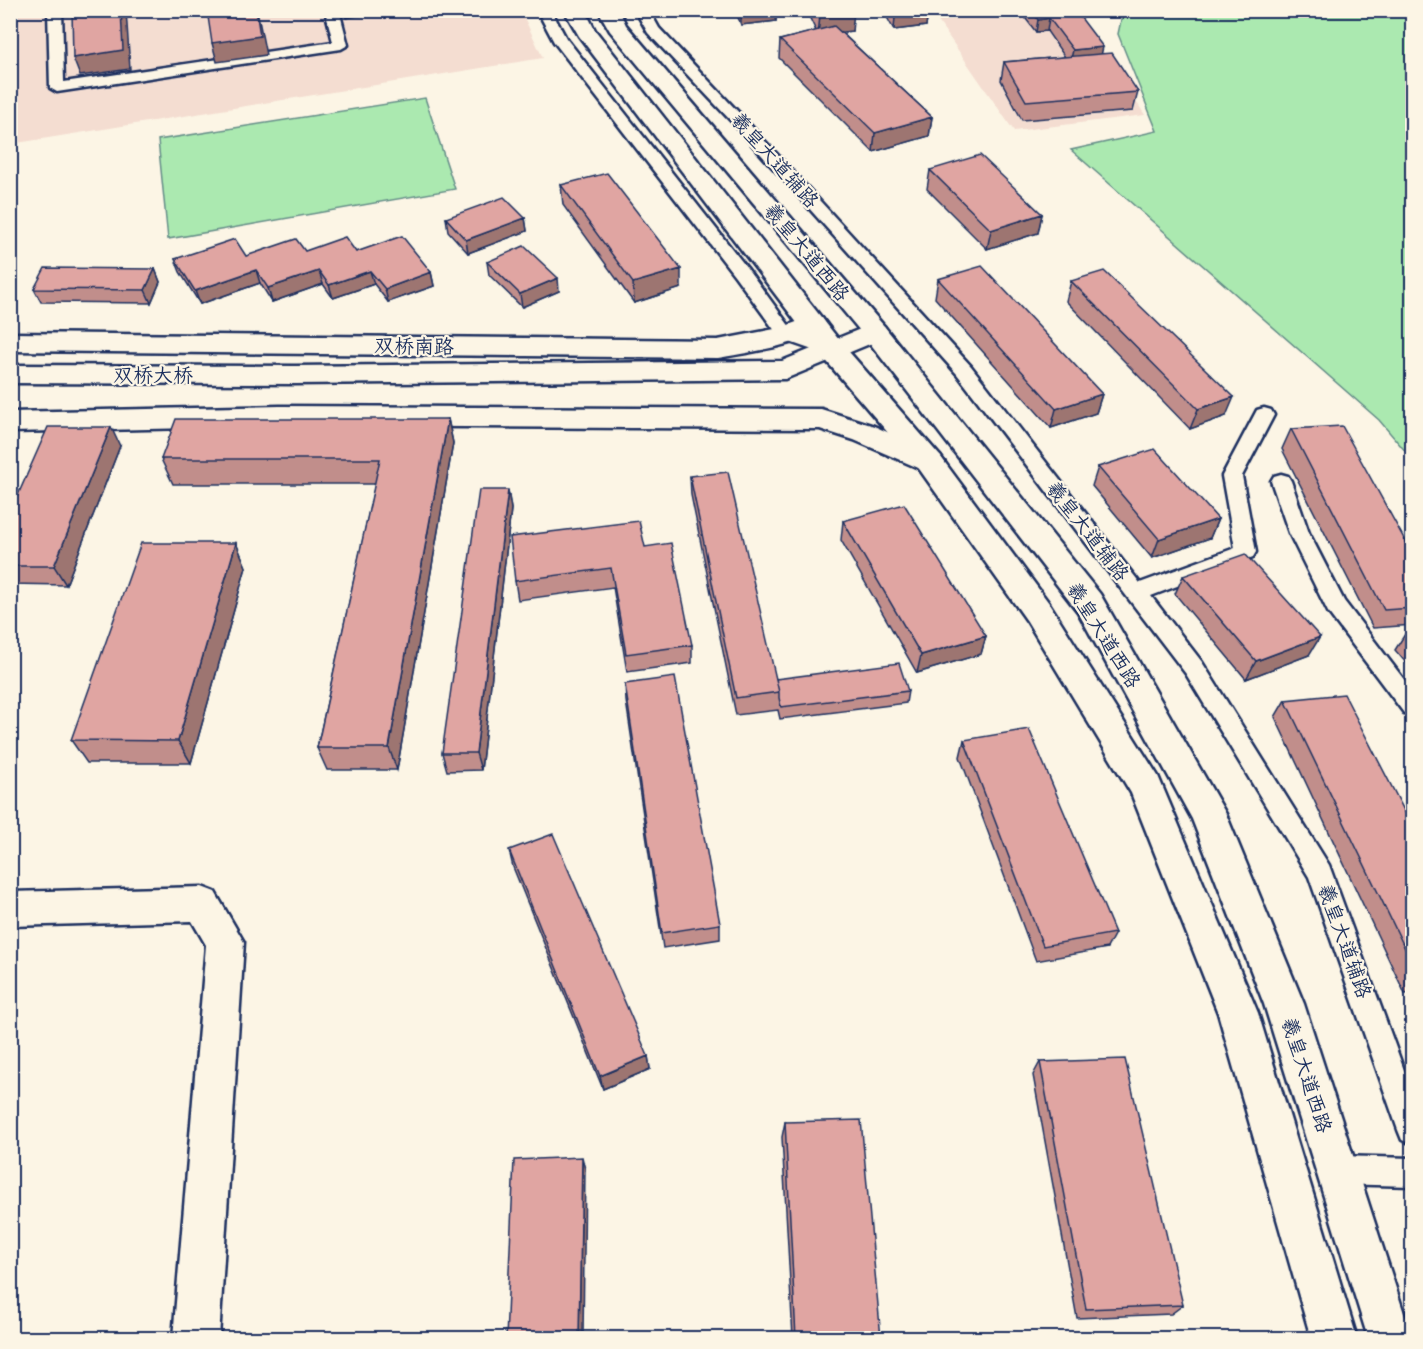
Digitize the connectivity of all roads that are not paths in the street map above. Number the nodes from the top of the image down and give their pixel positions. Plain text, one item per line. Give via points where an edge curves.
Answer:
1 (16, 10) edge
2 (55, 10) edge
3 (332, 10) edge
4 (544, 10) edge
5 (574, 10) edge
6 (608, 10) edge
7 (642, 10) edge
8 (10, 11) edge
9 (875, 332) junction
10 (787, 334) junction
11 (823, 338) junction
12 (10, 342) edge
13 (10, 374) edge
14 (1264, 415) dead end
15 (10, 422) edge
16 (930, 463) junction
17 (1281, 481) dead end
18 (1136, 593) junction
19 (1413, 706) edge
20 (10, 909) edge
21 (1413, 1130) edge
22 (1337, 1170) junction
23 (1413, 1172) edge
24 (196, 1338) edge
25 (1334, 1338) edge
26 (1391, 1338) edge

1 - 8 lane
2 - 3 lane via 57,88 341,45
4 - 10 lane via 559,39
5 - 11 main road, 羲皇大道西路 via 586,32
6 - 9 main road, 羲皇大道西路 via 617,27
7 - 18 lane, 羲皇大道辅路 via 653,30 964,370
9 - 11 main road
9 - 22 main road, 羲皇大道西路 via 1089,603 1208,814 1284,1004
10 - 11 main road, 双桥南路
10 - 12 main road, 双桥南路 via 718,349
11 - 13 main road, 双桥大桥 via 785,370
11 - 16 main road, 羲皇大道西路
14 - 18 lane via 1232,476 1246,552
15 - 16 main road via 280,416 821,419 864,433
16 - 25 main road, 羲皇大道西路 via 1038,612 1146,787 1238,1013
17 - 19 lane via 1299,532 1336,606
18 - 21 lane, 羲皇大道辅路 via 1194,668 1320,873
20 - 24 main road via 202,904 225,942
22 - 23 lane
22 - 26 main road, 羲皇大道西路

